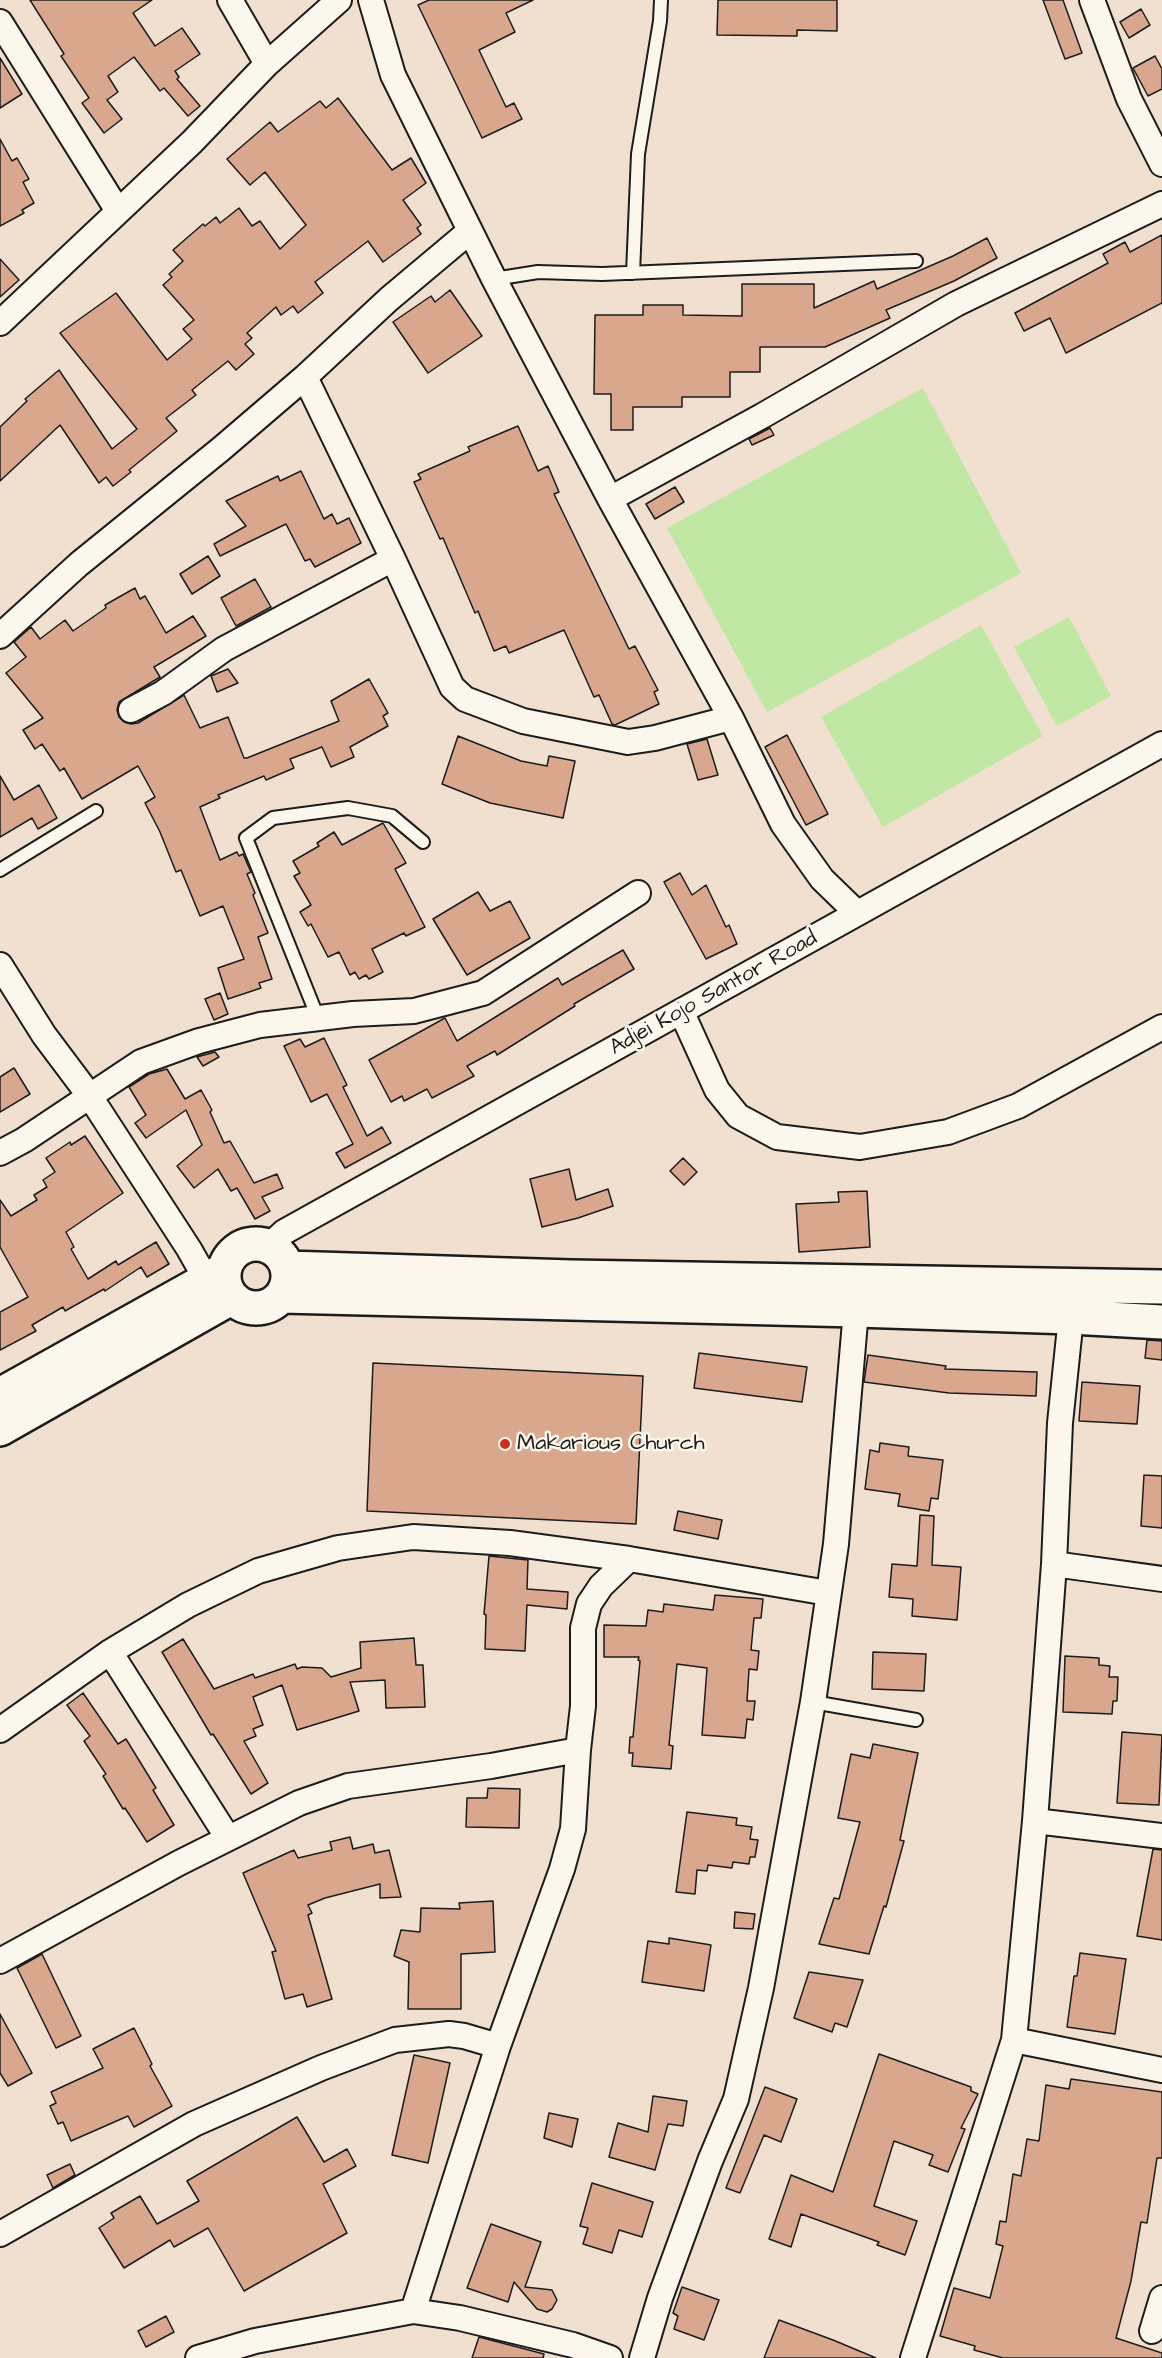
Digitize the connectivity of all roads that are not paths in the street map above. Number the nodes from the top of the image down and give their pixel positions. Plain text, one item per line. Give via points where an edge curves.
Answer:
1 (230, 0) edge
2 (339, 0) edge
3 (370, 0) edge
4 (661, 0) edge
5 (1092, 0) edge
6 (0, 21) edge
7 (267, 64) junction
8 (1162, 164) edge
9 (1162, 204) edge
10 (118, 211) junction
11 (470, 231) junction
12 (916, 261) dead end
13 (633, 273) junction
14 (494, 279) junction
15 (0, 323) edge
16 (305, 377) junction
17 (610, 499) junction
18 (393, 559) junction
19 (0, 636) edge
20 (131, 710) dead end
21 (732, 718) junction
22 (1162, 744) edge
23 (96, 811) dead end
24 (423, 842) dead end
25 (0, 870) edge
26 (638, 893) dead end
27 (856, 913) junction
28 (0, 965) edge
29 (682, 1012) junction
30 (318, 1018) junction
31 (1162, 1027) edge
32 (89, 1095) junction
33 (0, 1153) edge
34 (279, 1270) junction
35 (220, 1282) junction
36 (1162, 1287) edge
37 (856, 1310) junction
38 (1071, 1317) junction
39 (1162, 1322) edge
40 (0, 1395) edge
41 (0, 1429) edge
42 (629, 1559) junction
43 (1054, 1564) junction
44 (1162, 1579) edge
45 (828, 1593) junction
46 (110, 1652) junction
47 (813, 1702) junction
48 (916, 1720) dead end
49 (0, 1730) edge
50 (578, 1750) junction
51 (1035, 1821) junction
52 (1162, 1836) edge
53 (228, 1838) junction
54 (0, 1961) edge
55 (1014, 2040) junction
56 (498, 2046) junction
57 (1162, 2070) edge
58 (0, 2234) edge
59 (1162, 2298) edge
60 (413, 2311) junction
61 (1152, 2331) dead end
62 (198, 2358) edge
63 (610, 2358) edge
64 (642, 2358) edge
65 (913, 2358) edge

1 - 7 street
2 - 7 street
3 - 11 street via 393,75
4 - 13 lane via 638,154
5 - 8 street via 1129,99
6 - 10 street
7 - 10 street
9 - 17 street via 956,304
10 - 15 street
11 - 14 street
11 - 16 street
12 - 13 lane
13 - 14 lane via 538,272
14 - 17 street
16 - 18 street
16 - 19 street via 79,564
17 - 21 street
18 - 20 street via 225,649 163,693
18 - 21 street via 452,687 465,699 523,721 628,742
21 - 27 street via 783,824 822,879
22 - 27 street, Adjei Kojo Santor Road
23 - 25 lane
24 - 30 lane via 393,816 348,808 273,818 246,838
26 - 30 street via 483,993 414,1011
27 - 29 street, Adjei Kojo Santor Road
28 - 32 street via 44,1035
29 - 31 street via 717,1090 738,1116 777,1137 860,1147 948,1132 1018,1106
29 - 34 street, Adjei Kojo Santor Road via 284,1232
30 - 32 street via 260,1025 199,1041 141,1062
32 - 33 street
32 - 35 street via 189,1249
34 - 35 street via 255,1243 241,1247 230,1257
34 - 35 street via 271,1305 257,1309 243,1306
34 - 36 street
34 - 37 street
35 - 40 street
35 - 41 street
37 - 38 street
37 - 45 street via 836,1544
38 - 39 street
38 - 43 street via 1060,1423
42 - 45 street
42 - 46 street via 510,1543 413,1537 338,1548 258,1571 188,1605
42 - 50 street via 600,1586 589,1604 583,1628 583,1706
43 - 44 street
43 - 51 street
45 - 47 street
46 - 49 street
46 - 53 street
47 - 48 lane
47 - 64 street via 761,1988 736,2099 660,2298
50 - 53 street via 348,1786 299,1803
50 - 56 street via 573,1829
51 - 52 street
51 - 55 street
53 - 54 street
55 - 57 street
55 - 65 street
56 - 58 street via 449,2034 395,2040 342,2060 194,2124
56 - 60 street
59 - 61 street
60 - 62 street via 255,2341
60 - 63 street via 573,2344

